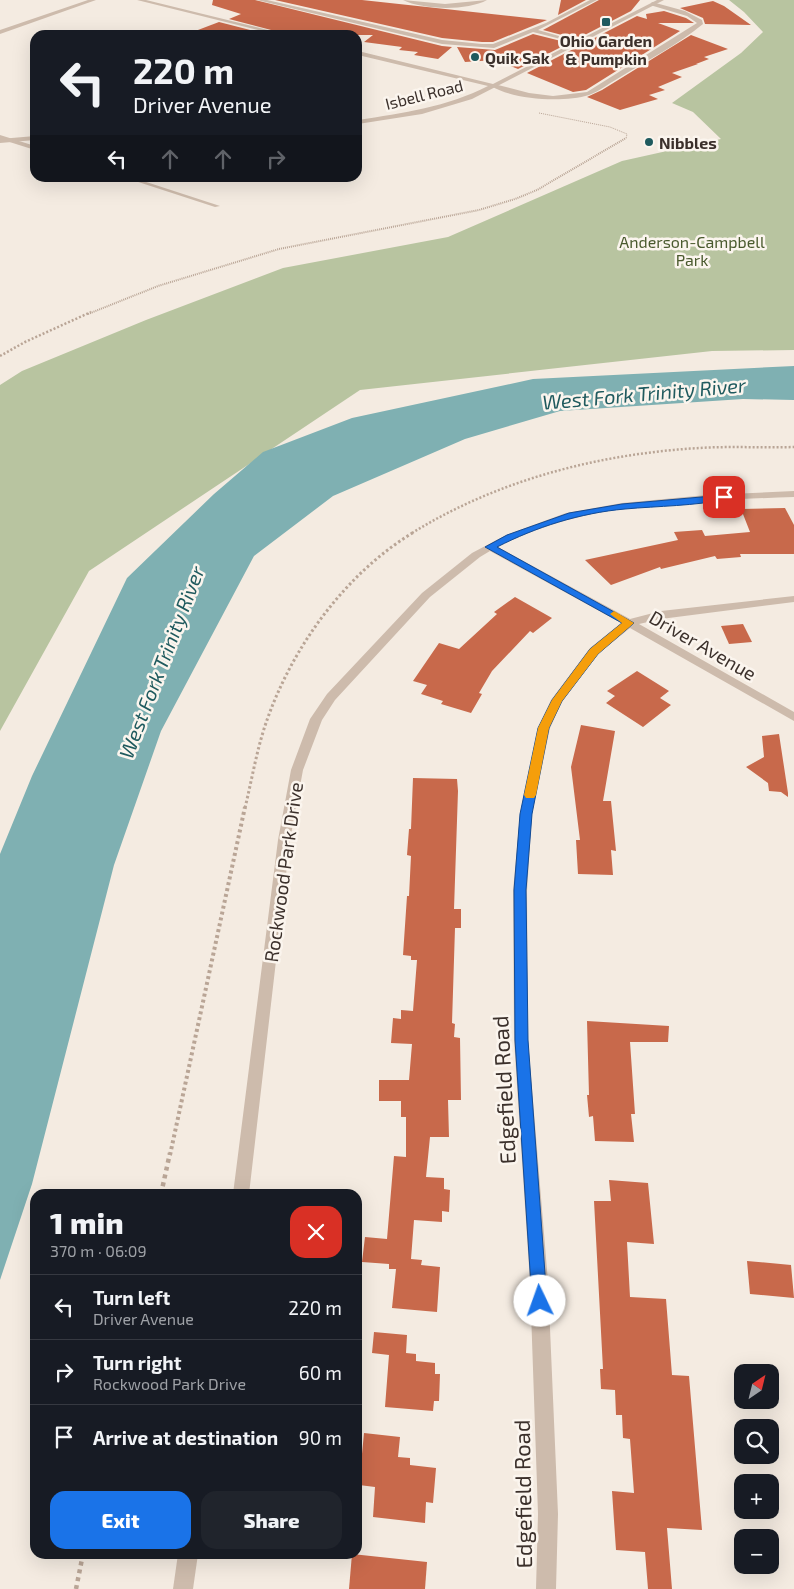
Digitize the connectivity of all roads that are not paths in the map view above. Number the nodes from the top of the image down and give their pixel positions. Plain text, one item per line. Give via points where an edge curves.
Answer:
1 (93, 0) edge
2 (140, 0) edge
3 (260, 0) edge
4 (406, 0) edge
5 (484, 0) edge
6 (594, 0) edge
7 (661, 0) edge
8 (652, 4) junction
9 (264, 30) edge
10 (532, 30) junction
11 (0, 32) edge
12 (578, 42) junction
13 (362, 53) edge
14 (523, 71) junction
15 (455, 76) junction
16 (498, 76) dead end
17 (487, 77) dead end
18 (494, 86) junction
19 (362, 122) edge
20 (0, 137) edge
21 (30, 138) edge
22 (10, 140) junction
23 (0, 141) edge
24 (30, 146) edge
25 (141, 182) edge
26 (217, 206) dead end
27 (794, 494) edge
28 (490, 547) junction
29 (794, 599) edge
30 (629, 623) junction
31 (794, 717) edge
32 (242, 1189) edge
33 (187, 1559) edge
34 (183, 1589) edge
35 (546, 1589) edge

1 - 11 street
2 - 9 street
3 - 10 street via 442,42 494,46
4 - 5 street via 426,5 459,6
6 - 10 street
7 - 8 street, Isbell Road
8 - 12 street, Isbell Road
8 - 18 street via 695,17 700,24 581,96 554,99
10 - 12 street
12 - 14 street, Isbell Road
13 - 15 street
14 - 16 street
14 - 18 street, Isbell Road
15 - 17 street
15 - 18 street
18 - 19 street, Isbell Road via 445,106
20 - 22 street
21 - 22 street
22 - 23 street
22 - 24 street
25 - 26 street
27 - 28 street, Rockwood Park Drive via 622,506 578,514
28 - 30 street, Driver Avenue
28 - 32 street, Rockwood Park Drive via 426,595 331,697 316,719 298,770 284,840
29 - 30 street via 662,615
30 - 31 street, Driver Avenue
30 - 35 street, Edgefield Road via 594,652 557,700 544,728 526,814 520,890 521,1040 539,1282 548,1514
33 - 34 street

